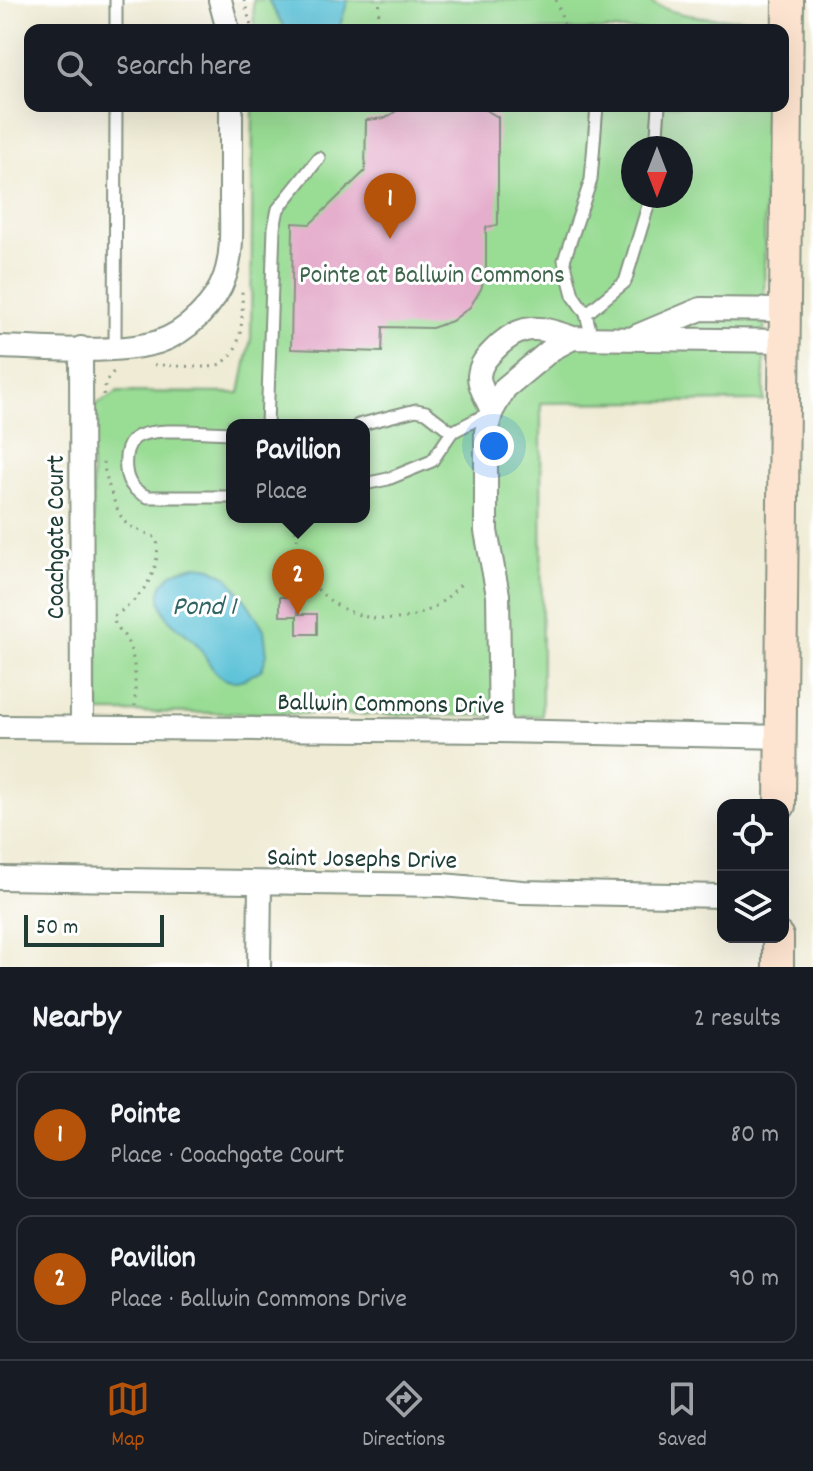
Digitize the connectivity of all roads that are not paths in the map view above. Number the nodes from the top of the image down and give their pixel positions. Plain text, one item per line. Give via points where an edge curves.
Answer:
1 (116, 0) edge
2 (220, 0) edge
3 (788, 0) edge
4 (116, 24) edge
5 (226, 24) edge
6 (788, 24) edge
7 (116, 112) edge
8 (231, 112) edge
9 (597, 112) edge
10 (659, 112) edge
11 (787, 112) edge
12 (657, 136) edge
13 (319, 158) dead end
14 (647, 208) edge
15 (784, 310) junction
16 (586, 314) junction
17 (583, 338) junction
18 (633, 339) junction
19 (784, 341) junction
20 (0, 347) edge
21 (81, 348) junction
22 (116, 358) junction
23 (492, 411) junction
24 (267, 419) edge
25 (370, 422) edge
26 (452, 432) junction
27 (226, 433) edge
28 (370, 483) edge
29 (226, 497) edge
30 (82, 726) junction
31 (0, 727) edge
32 (500, 731) junction
33 (782, 737) junction
34 (780, 799) edge
35 (0, 878) edge
36 (260, 883) junction
37 (717, 896) edge
38 (778, 943) edge
39 (259, 967) edge
40 (778, 967) edge

1 - 4 lane
2 - 5 street
3 - 6 street
7 - 22 lane
8 - 22 street via 231,245 225,277 205,309 178,332
9 - 16 lane via 591,180 564,260 573,295
10 - 12 lane
11 - 15 street
13 - 24 lane via 278,209 274,228
14 - 16 lane via 625,282
15 - 18 street via 701,309
15 - 19 street
16 - 17 lane
17 - 18 street
17 - 23 street via 552,349 523,372 505,388
17 - 23 street via 547,328 521,329 498,346 482,362 479,378
18 - 19 street
19 - 33 street
20 - 21 street
21 - 22 street
21 - 30 street, Coachgate Court
23 - 26 lane
23 - 32 street via 486,432 486,531 498,595
25 - 26 lane via 416,410
26 - 28 lane via 432,461
27 - 29 lane via 141,435 126,453 126,466 128,481 148,497
30 - 31 street, Ballwin Commons Drive
30 - 32 street, Ballwin Commons Drive
32 - 33 street, Ballwin Commons Drive
33 - 34 street
35 - 36 street, Saint Josephs Drive
36 - 37 street, Saint Josephs Drive
36 - 39 street
38 - 40 street

